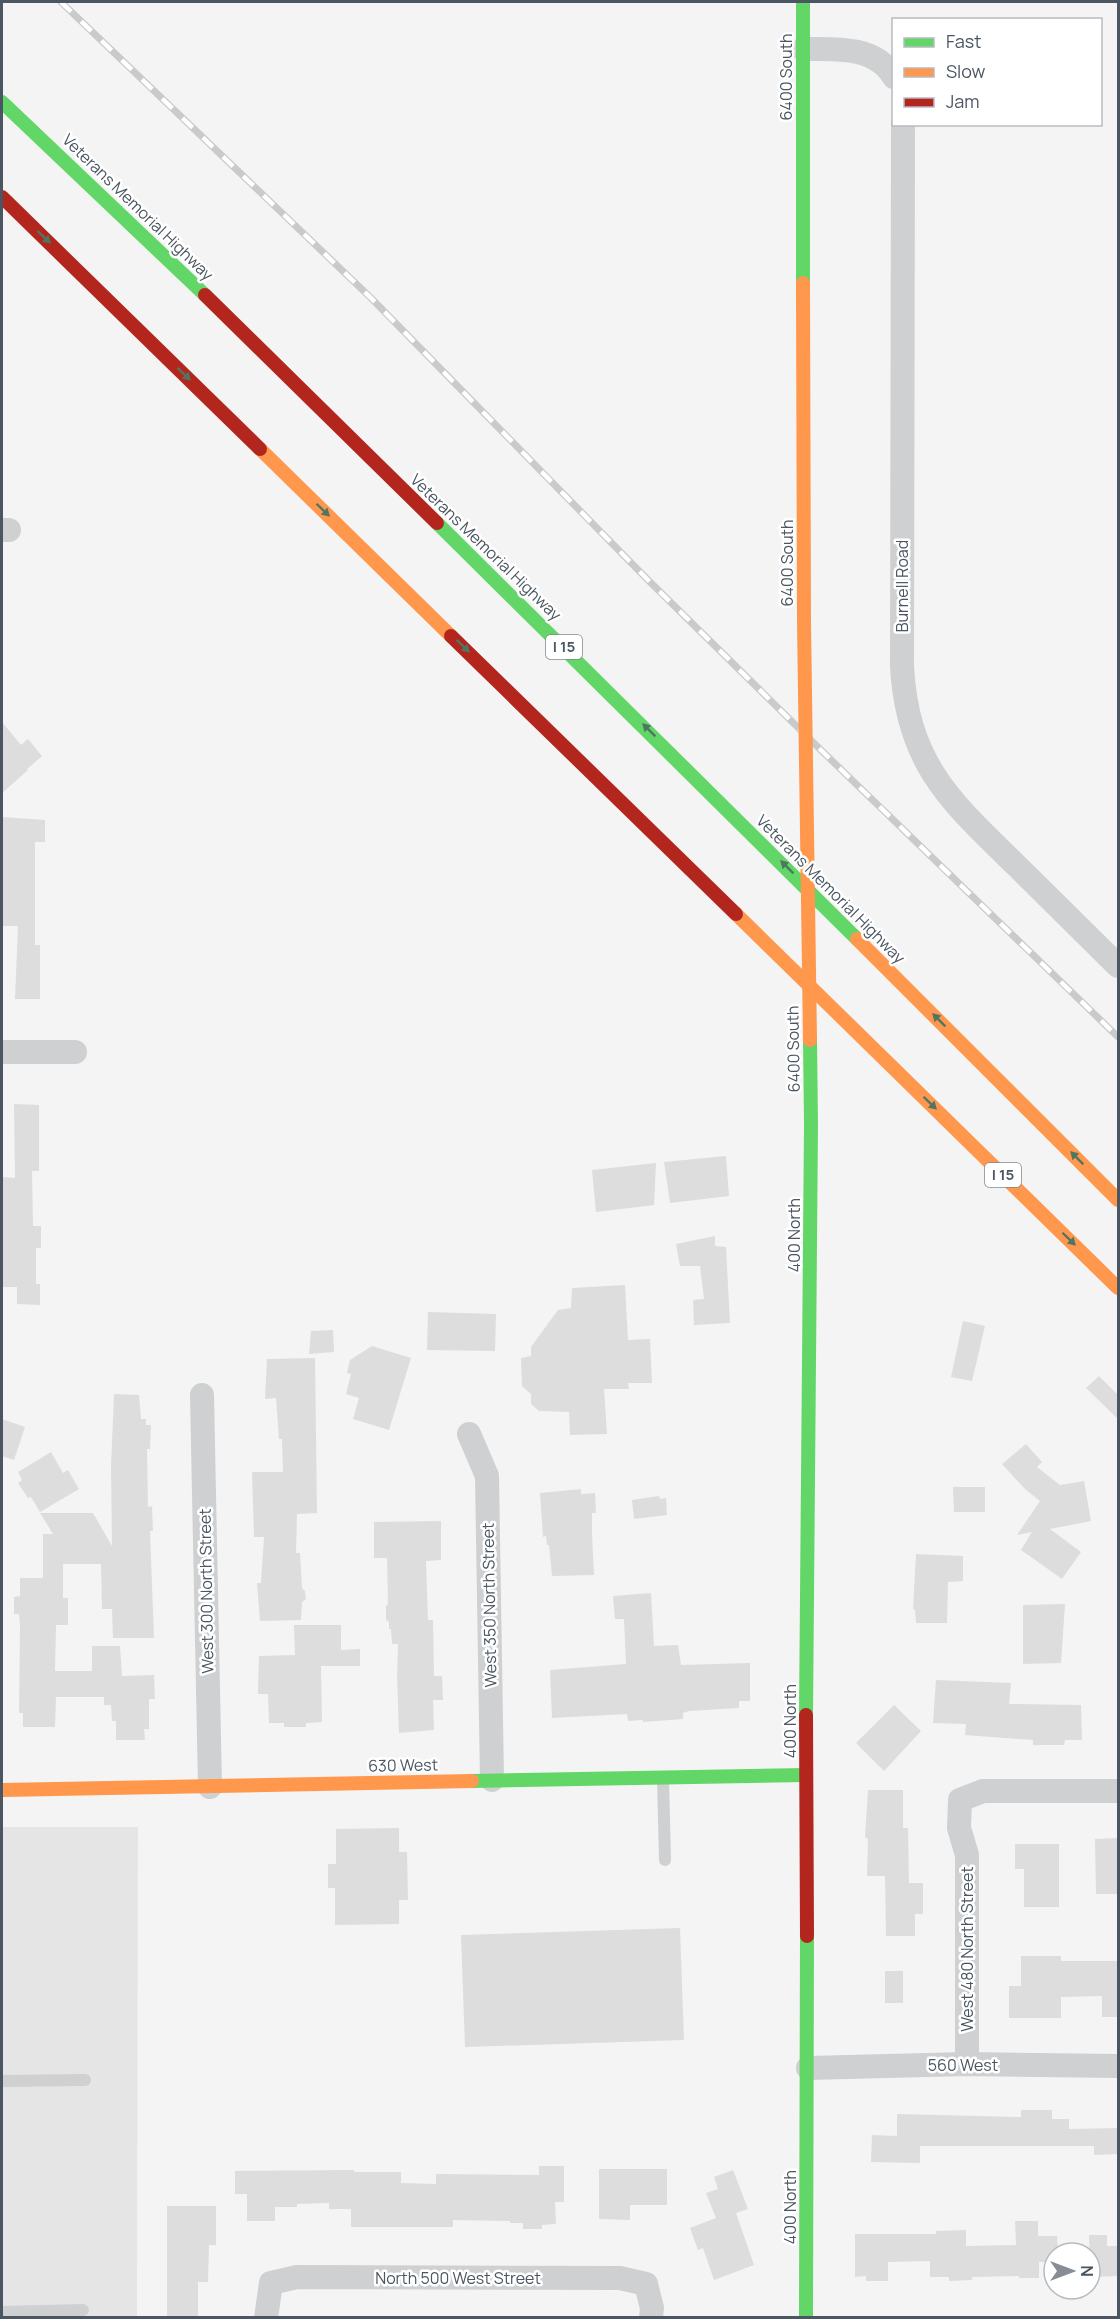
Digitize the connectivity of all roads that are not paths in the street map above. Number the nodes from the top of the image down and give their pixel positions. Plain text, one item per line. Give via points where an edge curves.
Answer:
1 (803, 2) edge
2 (802, 49) junction
3 (892, 75) edge
4 (2, 102) edge
5 (903, 126) edge
6 (2, 198) edge
7 (1119, 966) edge
8 (2, 1052) edge
9 (75, 1052) dead end
10 (811, 1124) joint
11 (1119, 1200) edge
12 (1119, 1288) edge
13 (202, 1395) dead end
14 (469, 1434) dead end
15 (806, 1775) junction
16 (663, 1777) junction
17 (492, 1780) junction
18 (210, 1787) junction
19 (2, 1790) edge
20 (1119, 1791) edge
21 (665, 1860) dead end
22 (967, 2064) junction
23 (1119, 2066) edge
24 (808, 2068) junction
25 (2, 2080) edge
26 (85, 2080) dead end
27 (83, 2310) dead end
28 (2, 2312) edge
29 (266, 2318) edge
30 (651, 2318) edge
31 (806, 2318) edge

1 - 2 main road, 6400 South
2 - 3 street via 854,51 882,63
2 - 10 main road, 6400 South, bridge
11 -> 4 main road, Veterans Memorial Highway / I 15 via 616,698
5 - 7 street, Burnell Road via 902,666 907,715 928,766 957,808
6 -> 12 main road, I 15
8 - 9 street
10 - 15 main road, 400 North
13 - 18 street, West 300 North Street
14 - 17 street, West 350 North Street via 487,1476
15 - 16 main road, 630 West
15 - 24 main road, 400 North
16 - 17 main road, 630 West
16 - 21 lane
17 - 18 main road, 630 West
18 - 19 main road, 630 West
20 - 22 street, West 480 North Street via 982,1791 960,1800 959,1828 967,1855
22 - 23 street, 560 West
22 - 24 street, 560 West
24 - 31 main road, 400 North
25 - 26 lane
27 - 28 lane
29 - 30 street, North 500 West Street via 271,2283 309,2277 620,2278 646,2284

